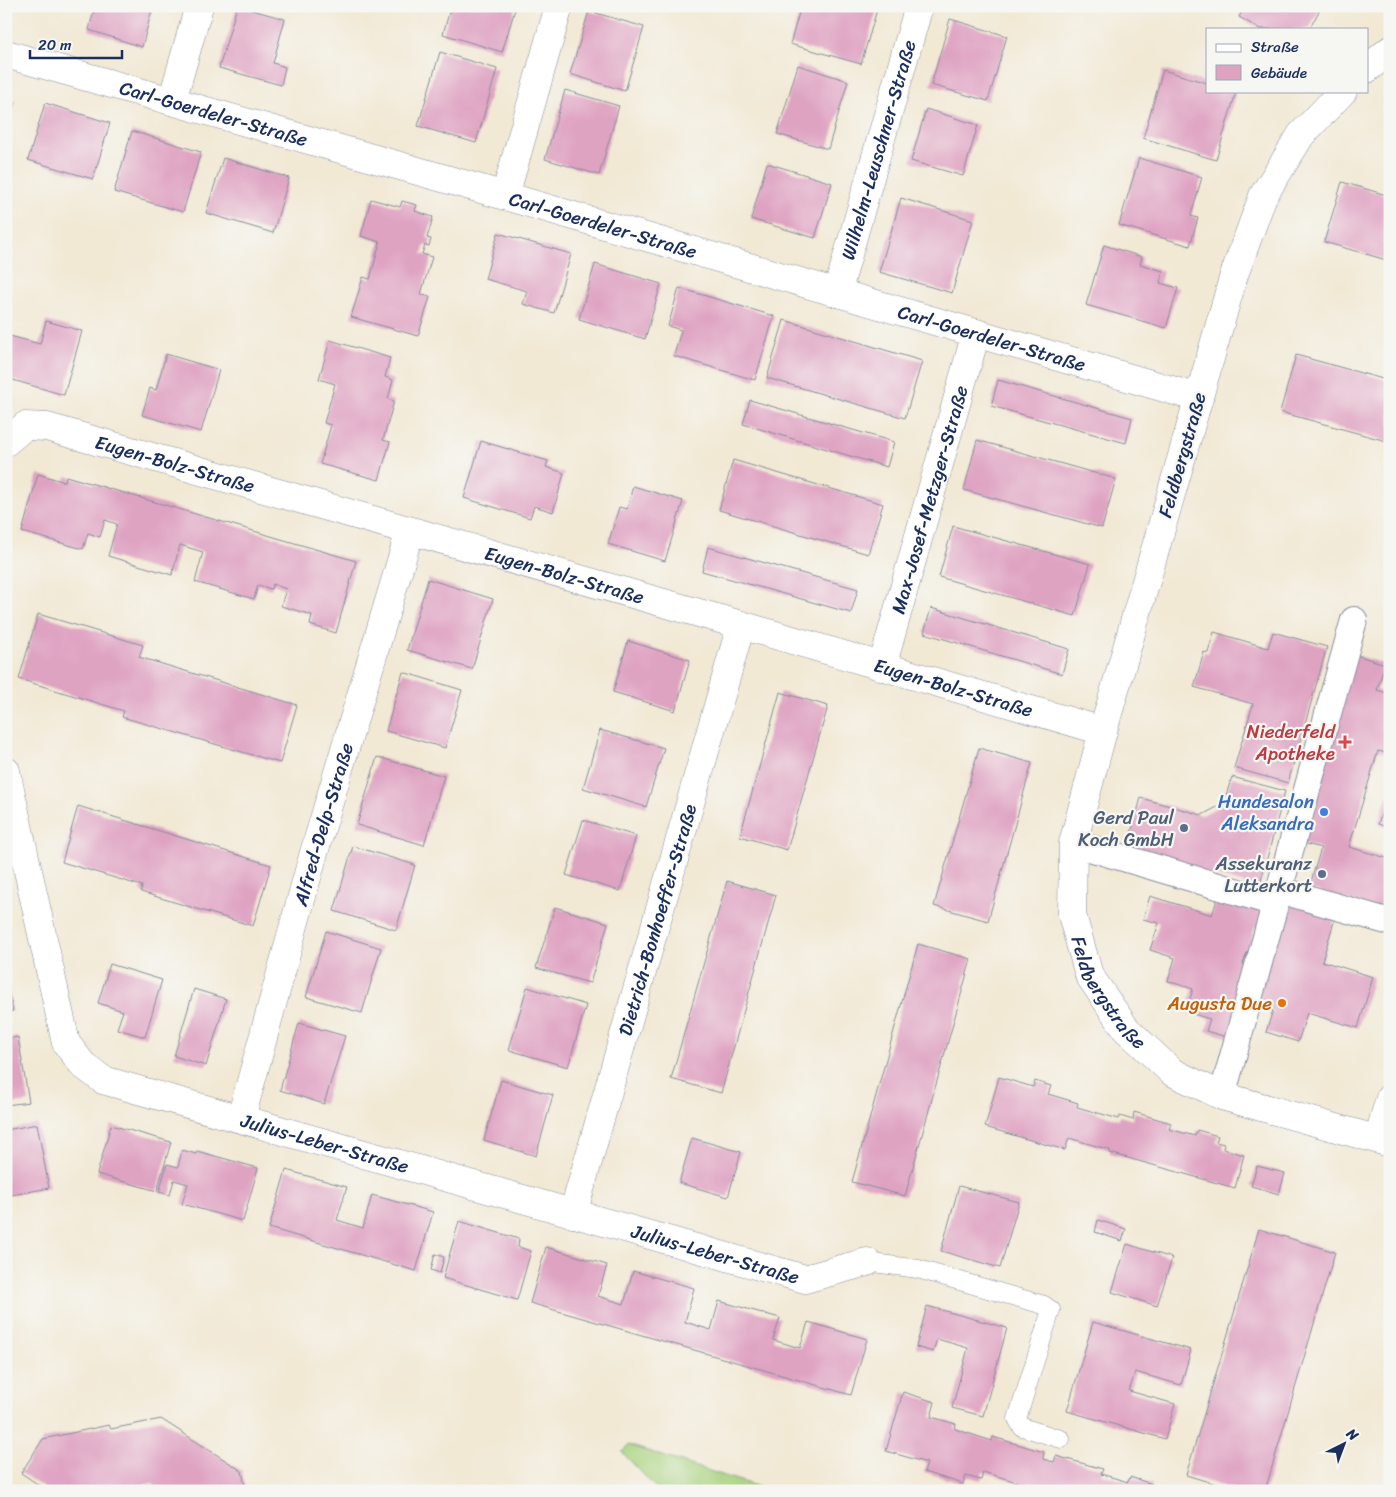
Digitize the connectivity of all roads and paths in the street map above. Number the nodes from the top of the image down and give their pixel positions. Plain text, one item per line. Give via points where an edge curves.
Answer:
1 (199, 6) edge
2 (559, 6) edge
3 (919, 6) edge
4 (1390, 50) edge
5 (6, 54) edge
6 (1368, 68) edge
7 (1342, 92) edge
8 (172, 101) junction
9 (505, 196) junction
10 (837, 293) junction
11 (976, 333) junction
12 (1199, 398) junction
13 (16, 434) edge
14 (410, 532) junction
15 (1354, 620) dead end
16 (741, 625) junction
17 (882, 666) junction
18 (1103, 731) junction
19 (6, 771) edge
20 (1073, 843) junction
21 (1277, 897) junction
22 (1390, 922) edge
23 (1222, 1096) junction
24 (1390, 1098) edge
25 (241, 1118) junction
26 (1384, 1141) edge
27 (573, 1214) junction
28 (867, 1262) joint
29 (1061, 1439) dead end

1 - 8 street
2 - 9 street
3 - 10 street, Wilhelm-Leuschner-Straße
4 - 6 street
5 - 8 street, Carl-Goerdeler-Straße
7 - 12 street, Feldbergstraße via 1301,135 1263,196 1234,275
8 - 9 street, Carl-Goerdeler-Straße
9 - 10 street, Carl-Goerdeler-Straße
10 - 11 street, Carl-Goerdeler-Straße
11 - 12 street, Carl-Goerdeler-Straße
11 - 17 street, Max-Josef-Metzger-Straße
12 - 18 street, Feldbergstraße
13 - 14 street, Eugen-Bolz-Straße via 47,426
14 - 16 street, Eugen-Bolz-Straße
14 - 25 street, Alfred-Delp-Straße via 313,856
15 - 21 street
16 - 17 street, Eugen-Bolz-Straße
16 - 27 street, Dietrich-Bonhoeffer-Straße
17 - 18 street, Eugen-Bolz-Straße
18 - 20 street, Feldbergstraße
19 - 25 street, Julius-Leber-Straße via 66,1043 83,1065 103,1080
20 - 21 street
20 - 23 street, Feldbergstraße via 1072,915 1089,975 1126,1029 1172,1072
21 - 22 street
21 - 23 street
23 - 26 street, Feldbergstraße
24 - 26 street
25 - 27 street, Julius-Leber-Straße
27 - 28 street, Julius-Leber-Straße via 806,1279
28 - 29 lane via 918,1269 1044,1304 1051,1310 1017,1419 1022,1427

